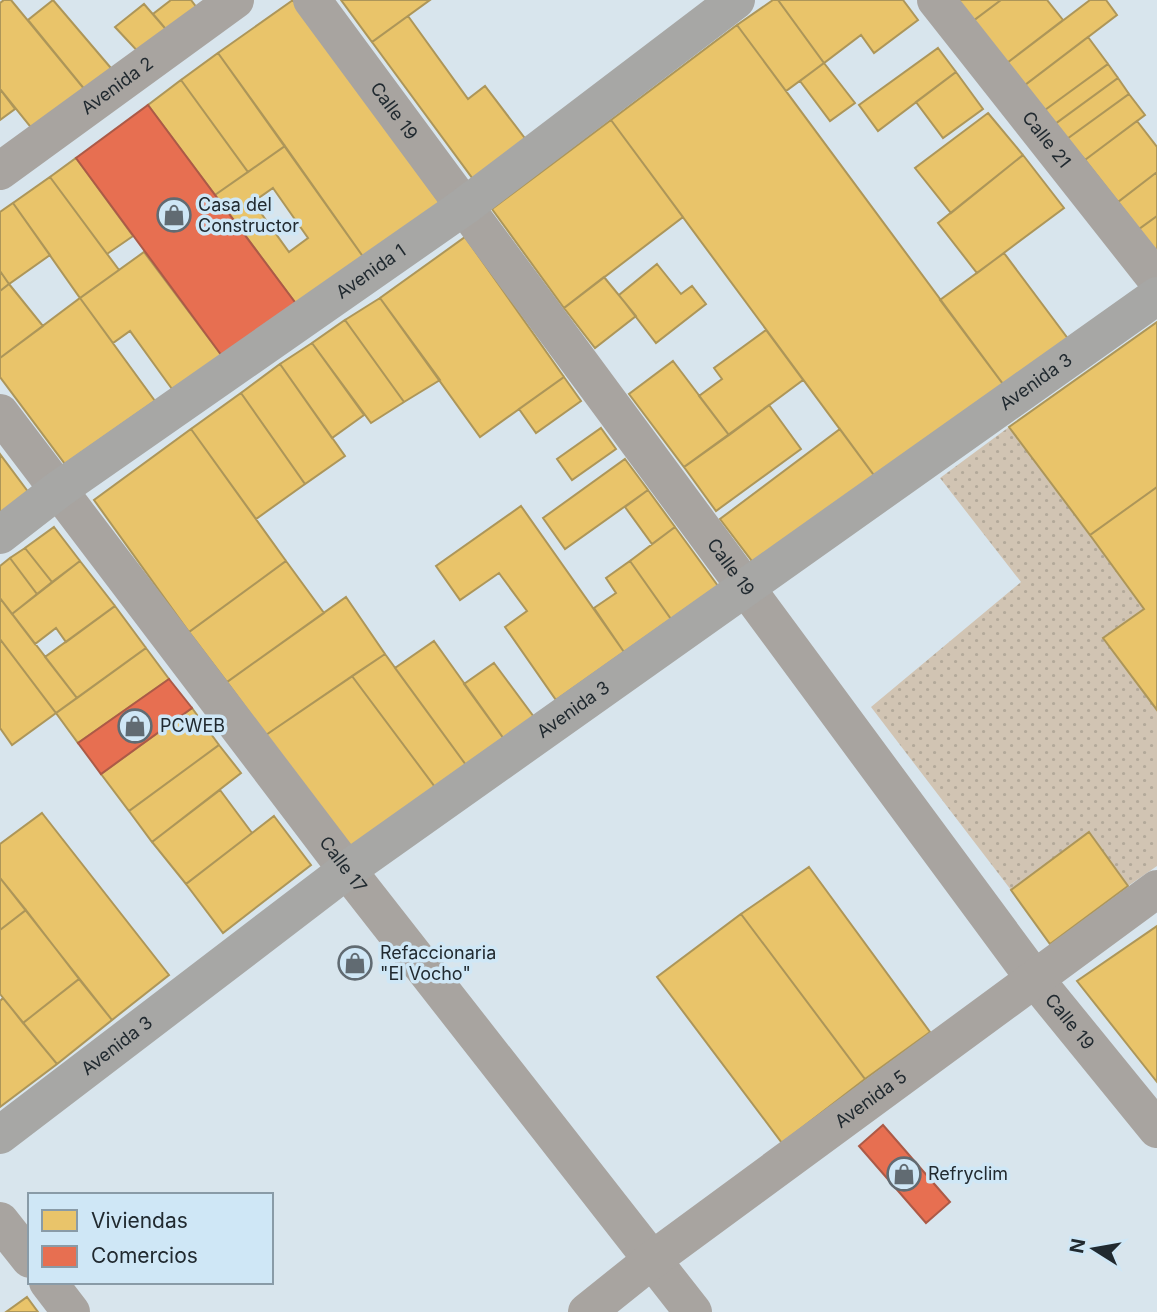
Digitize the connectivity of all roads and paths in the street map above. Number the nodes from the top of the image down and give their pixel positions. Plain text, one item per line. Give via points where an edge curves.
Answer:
1 (235, 0) edge
2 (312, 0) edge
3 (736, 0) edge
4 (936, 0) edge
5 (0, 171) edge
6 (465, 206) junction
7 (1157, 280) edge
8 (1157, 296) edge
9 (0, 413) edge
10 (58, 490) junction
11 (0, 535) edge
12 (744, 590) junction
13 (346, 870) junction
14 (1157, 889) edge
15 (1034, 978) junction
16 (1157, 1129) edge
17 (0, 1135) edge
18 (0, 1221) edge
19 (28, 1256) edge
20 (652, 1260) junction
21 (50, 1284) edge
22 (71, 1312) edge
23 (587, 1312) edge
24 (693, 1312) edge

1 - 5 street, Avenida 2
2 - 6 street, Calle 19
3 - 6 main road, Avenida 1
4 - 7 street, Calle 21
6 - 10 main road, Avenida 1
6 - 12 street, Calle 19
8 - 12 main road, Avenida 3
9 - 10 street, Calle 17
10 - 11 main road, Avenida 1
10 - 13 street, Calle 17
12 - 13 main road, Avenida 3
12 - 15 street, Calle 19
13 - 17 main road, Avenida 3
13 - 20 street, Calle 17
14 - 15 street, Avenida 5
15 - 16 street, Calle 19
15 - 20 street, Avenida 5
18 - 19 street
20 - 23 street, Avenida 5
20 - 24 street, Calle 17
21 - 22 street

